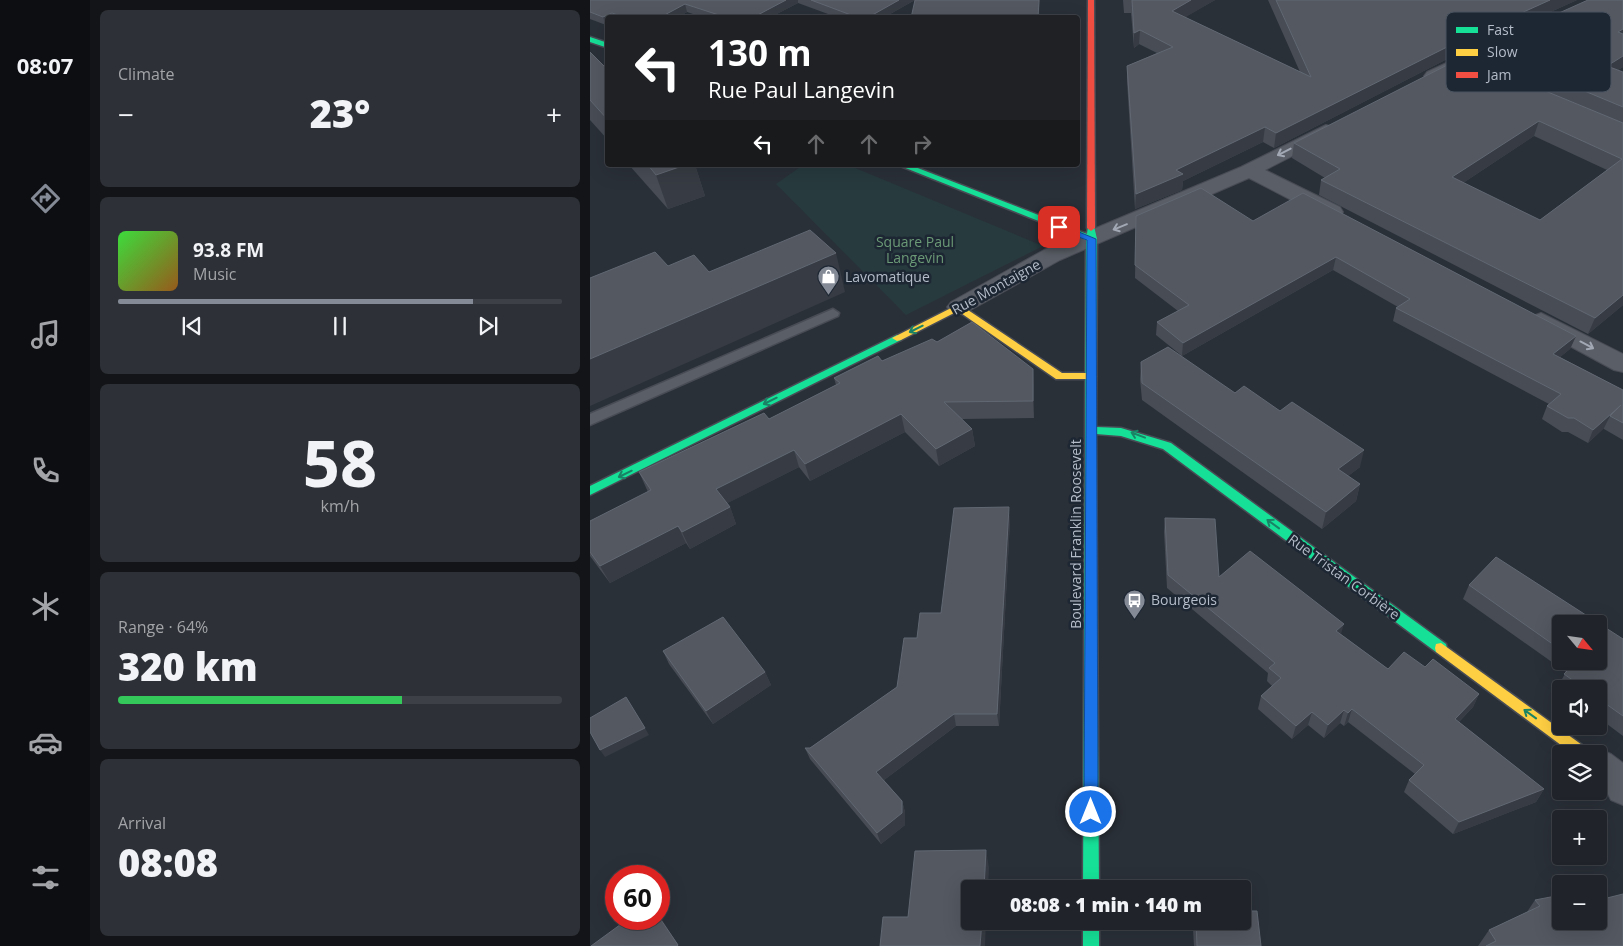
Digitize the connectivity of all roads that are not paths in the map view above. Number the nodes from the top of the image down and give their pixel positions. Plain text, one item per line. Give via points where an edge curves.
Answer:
1 (1091, 0) edge
2 (590, 39) edge
3 (605, 45) edge
4 (1446, 69) edge
5 (1413, 86) edge
6 (1342, 122) edge
7 (907, 167) edge
8 (1248, 171) junction
9 (1349, 221) edge
10 (1092, 239) junction
11 (959, 308) junction
12 (832, 313) dead end
13 (1526, 313) edge
14 (1623, 364) edge
15 (1092, 376) junction
16 (590, 420) edge
17 (1091, 430) junction
18 (590, 491) edge
19 (1572, 745) edge
20 (1607, 771) edge
21 (1623, 788) edge
22 (1091, 880) edge
23 (1091, 930) edge
24 (1091, 946) edge

1 - 10 street, Boulevard Franklin Roosevelt
2 - 3 street
4 - 5 street
6 -> 8 street, Rue Montaigne
7 - 10 street
8 - 9 street via 1270,179
8 -> 10 street, Rue Montaigne
10 - 11 street, Rue Montaigne via 1052,255
10 - 15 street, Boulevard Franklin Roosevelt
11 - 15 street via 1060,377
11 -> 18 street, Rue Montaigne
12 - 16 lane
13 -> 14 street
15 - 17 street, Boulevard Franklin Roosevelt
19 -> 17 street, Rue Tristan Corbière via 1167,446 1130,432
17 - 22 street, Boulevard Franklin Roosevelt
20 - 21 street
23 - 24 street

